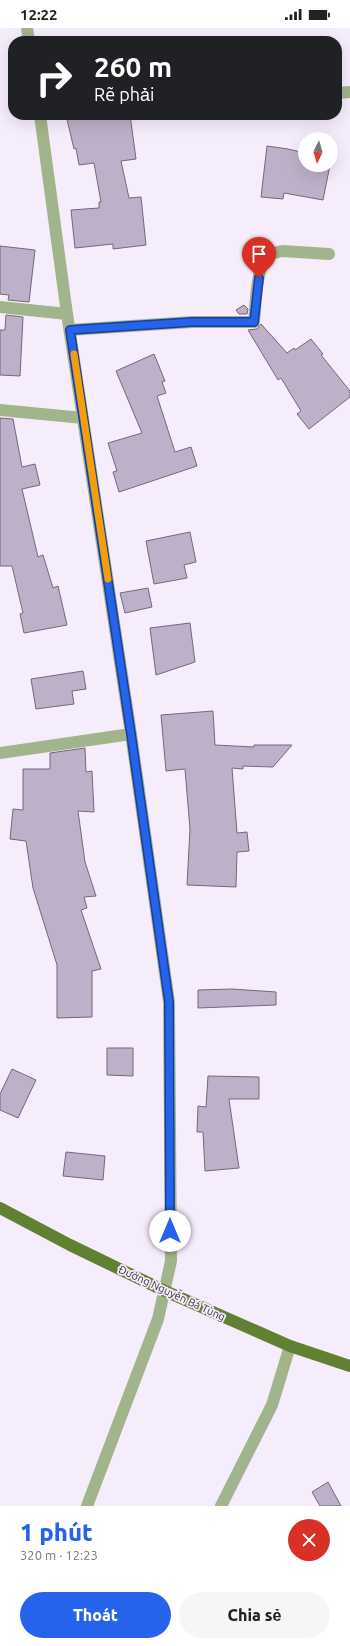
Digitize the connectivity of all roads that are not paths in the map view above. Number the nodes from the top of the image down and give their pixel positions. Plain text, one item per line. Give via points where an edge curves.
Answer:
1 (41, 120) edge
2 (329, 254) dead end
3 (0, 307) edge
4 (68, 314) junction
5 (70, 330) junction
6 (0, 410) edge
7 (83, 418) junction
8 (131, 734) junction
9 (0, 753) edge
10 (0, 1208) edge
11 (165, 1291) junction
12 (290, 1346) junction
13 (350, 1366) edge
14 (87, 1506) edge
15 (221, 1506) edge

1 - 4 street
2 - 5 street via 282,251 266,255 259,278 254,322 192,322
3 - 4 street
4 - 5 street
5 - 7 street
6 - 7 street
7 - 8 street
8 - 9 street
8 - 11 street via 169,1002 171,1261
10 - 11 main road, Đường Nguyễn Bá Tùng
11 - 12 main road, Đường Nguyễn Bá Tùng
11 - 14 street via 158,1319
12 - 13 main road, Đường Nguyễn Bá Tùng
12 - 15 street via 272,1405

